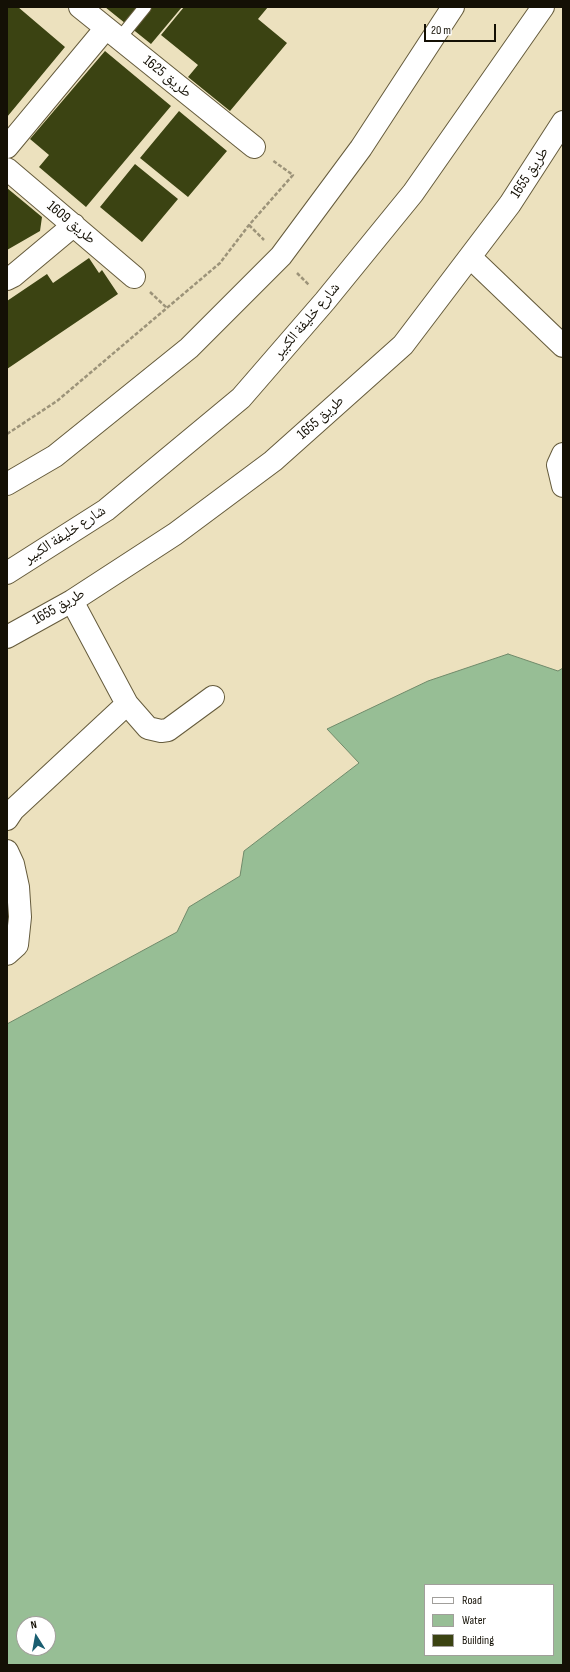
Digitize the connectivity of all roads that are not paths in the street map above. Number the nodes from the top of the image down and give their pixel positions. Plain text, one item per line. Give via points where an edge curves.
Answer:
1 (80, 7) edge
2 (145, 7) edge
3 (453, 7) edge
4 (543, 7) edge
5 (113, 33) junction
6 (563, 122) edge
7 (7, 147) edge
8 (254, 147) dead end
9 (7, 168) edge
10 (74, 225) junction
11 (470, 257) junction
12 (134, 277) dead end
13 (7, 279) edge
14 (563, 346) edge
15 (563, 454) edge
16 (7, 484) edge
17 (563, 486) edge
18 (7, 573) edge
19 (72, 601) junction
20 (7, 638) edge
21 (213, 697) dead end
22 (127, 704) junction
23 (7, 819) edge
24 (7, 851) edge
25 (7, 954) edge

1 - 5 street, طريق 1625
2 - 5 lane
3 - 16 street via 361,148 281,256 189,348 55,456
4 - 18 street, شارع خليفة الكبير via 413,193 325,301 241,398 106,510
5 - 7 street
5 - 8 street, طريق 1625
6 - 11 street, طريق 1655 via 510,204
9 - 10 street, طريق 1609
10 - 12 street, طريق 1609
10 - 13 street
11 - 14 street
11 - 19 street, طريق 1655 via 403,345 273,461 175,534
15 - 17 street via 558,465
19 - 20 street, طريق 1655
19 - 22 street
21 - 22 street via 168,730 160,731 148,728
22 - 23 street
24 - 25 street via 18,887 20,916 17,945

